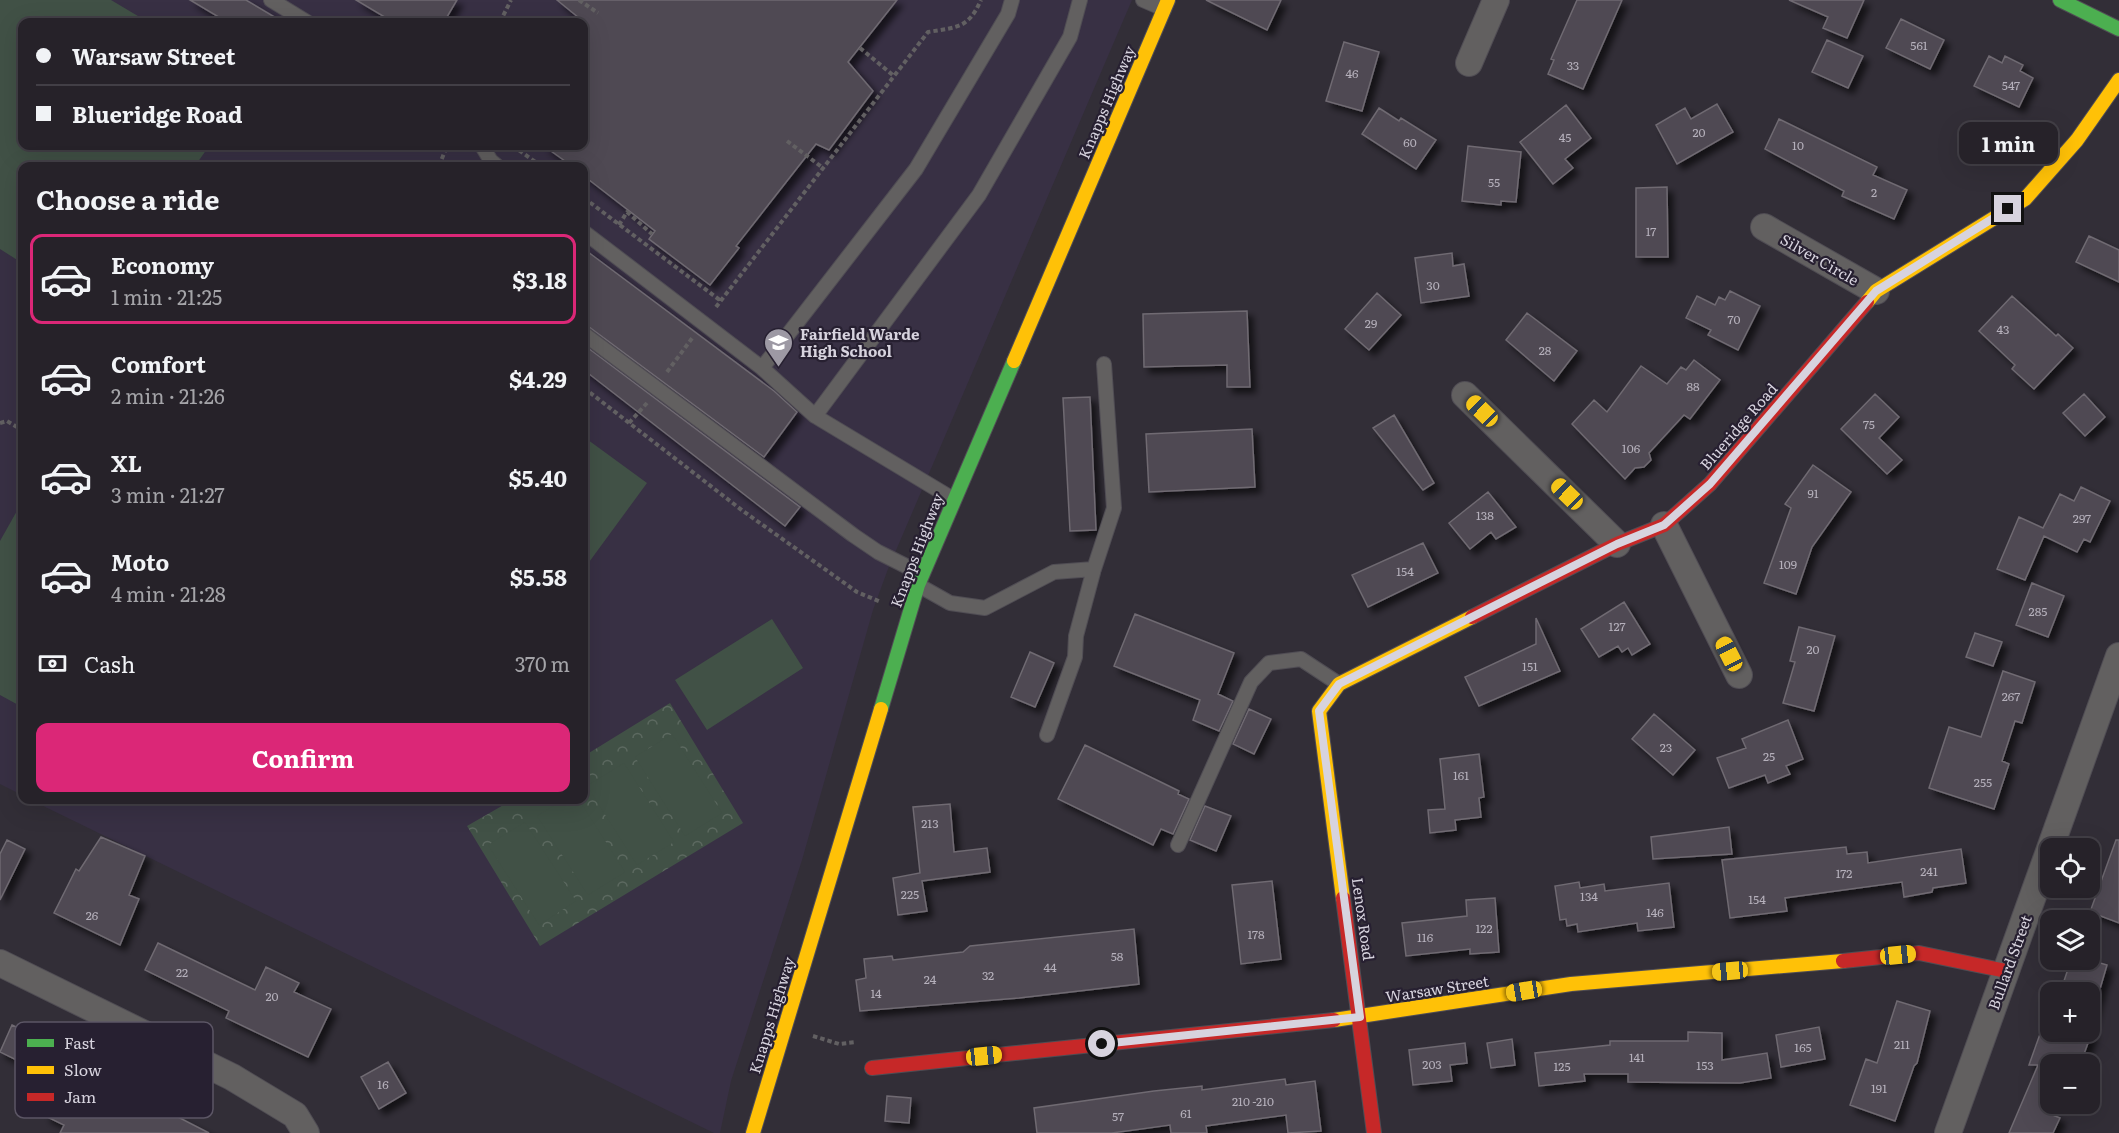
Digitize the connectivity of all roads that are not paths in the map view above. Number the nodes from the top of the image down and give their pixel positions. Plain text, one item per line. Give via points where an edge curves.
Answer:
1 (271, 0) edge
2 (1012, 0) edge
3 (1080, 0) edge
4 (1143, 0) edge
5 (1496, 0) edge
6 (2060, 0) edge
7 (1166, 5) edge
8 (300, 18) edge
9 (2119, 28) edge
10 (1469, 63) dead end
11 (2119, 80) edge
12 (1764, 227) dead end
13 (588, 235) edge
14 (1876, 291) junction
15 (588, 337) edge
16 (1104, 364) dead end
17 (762, 368) junction
18 (1465, 395) dead end
19 (815, 416) junction
20 (953, 498) junction
21 (1664, 525) junction
22 (1617, 544) junction
23 (1094, 569) junction
24 (920, 580) junction
25 (2119, 656) edge
26 (1740, 675) dead end
27 (1339, 684) junction
28 (1319, 711) joint
29 (1047, 735) dead end
30 (1178, 845) dead end
31 (0, 963) edge
32 (2006, 971) junction
33 (1360, 1017) junction
34 (120, 1022) edge
35 (213, 1068) edge
36 (872, 1068) dead end
37 (306, 1133) edge
38 (753, 1133) edge
39 (1374, 1133) edge
40 (1948, 1133) edge

1 - 8 lane
2 - 17 lane via 1008,14 916,169
3 - 19 lane via 1070,37 980,195
4 - 7 lane
5 - 10 street
6 - 9 street
7 - 20 street, Knapps Highway
11 - 14 street, Blueridge Road via 2077,140 2025,199
12 - 14 street, Silver Circle
13 - 17 lane
14 - 21 street, Blueridge Road via 1710,484
15 - 24 lane
16 - 23 lane via 1114,508
17 - 19 lane
18 - 22 street
19 - 20 lane
20 - 24 street, Knapps Highway
21 - 22 street, Blueridge Road
21 - 26 street
22 - 27 street, Blueridge Road
23 - 24 lane via 1054,572 985,608 950,603
23 - 29 lane via 1076,636 1075,657
24 - 38 street, Knapps Highway
25 - 32 street, Bullard Street
27 - 28 street, Blueridge Road
27 - 30 lane via 1301,659 1269,663 1251,682
28 - 33 street, Lenox Road
31 - 34 street
32 - 33 street, Warsaw Street via 1918,953 1571,984
32 - 40 street, Bullard Street
33 - 36 street, Warsaw Street
33 - 39 street, Lenox Road
35 - 37 street via 295,1115

